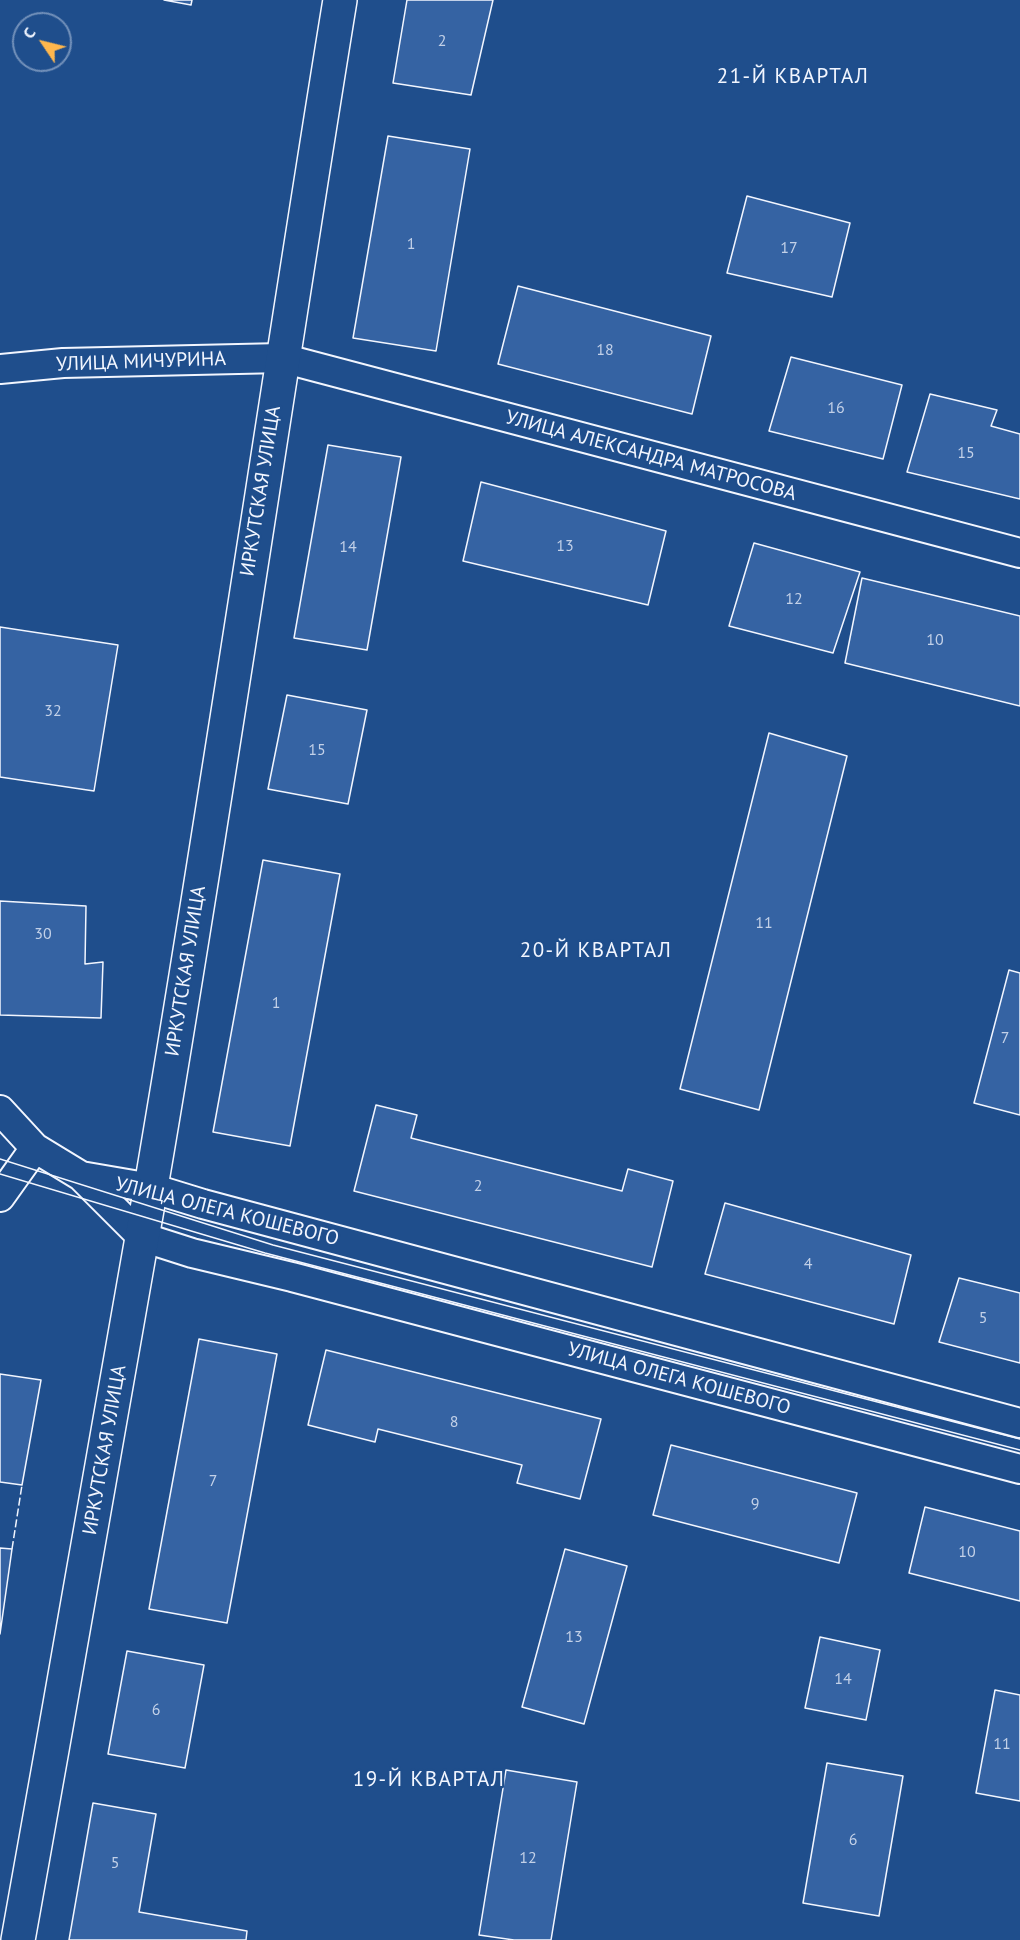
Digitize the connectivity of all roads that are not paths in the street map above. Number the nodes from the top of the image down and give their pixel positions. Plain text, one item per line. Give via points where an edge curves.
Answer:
1 (340, 0) edge
2 (282, 358) junction
3 (0, 369) edge
4 (1020, 553) edge
5 (0, 1110) edge
6 (35, 1148) junction
7 (81, 1176) junction
8 (151, 1188) junction
9 (0, 1197) edge
10 (142, 1238) junction
11 (1020, 1423) edge
12 (1020, 1469) edge
13 (18, 1940) edge

1 - 2 main road, ИРКУТСКАЯ УЛИЦА
2 - 3 street, УЛИЦА МИЧУРИНА via 63,363
2 - 4 street, УЛИЦА АЛЕКСАНДРА МАТРОСОВА
2 - 8 main road, ИРКУТСКАЯ УЛИЦА
5 - 6 street
6 - 7 street
6 - 9 street
7 - 8 street, УЛИЦА ОЛЕГА КОШЕВОГО
7 - 10 street, УЛИЦА ОЛЕГА КОШЕВОГО
8 - 10 main road, ИРКУТСКАЯ УЛИЦА
8 - 11 street, УЛИЦА ОЛЕГА КОШЕВОГО
10 - 12 street, УЛИЦА ОЛЕГА КОШЕВОГО
10 - 13 main road, ИРКУТСКАЯ УЛИЦА

